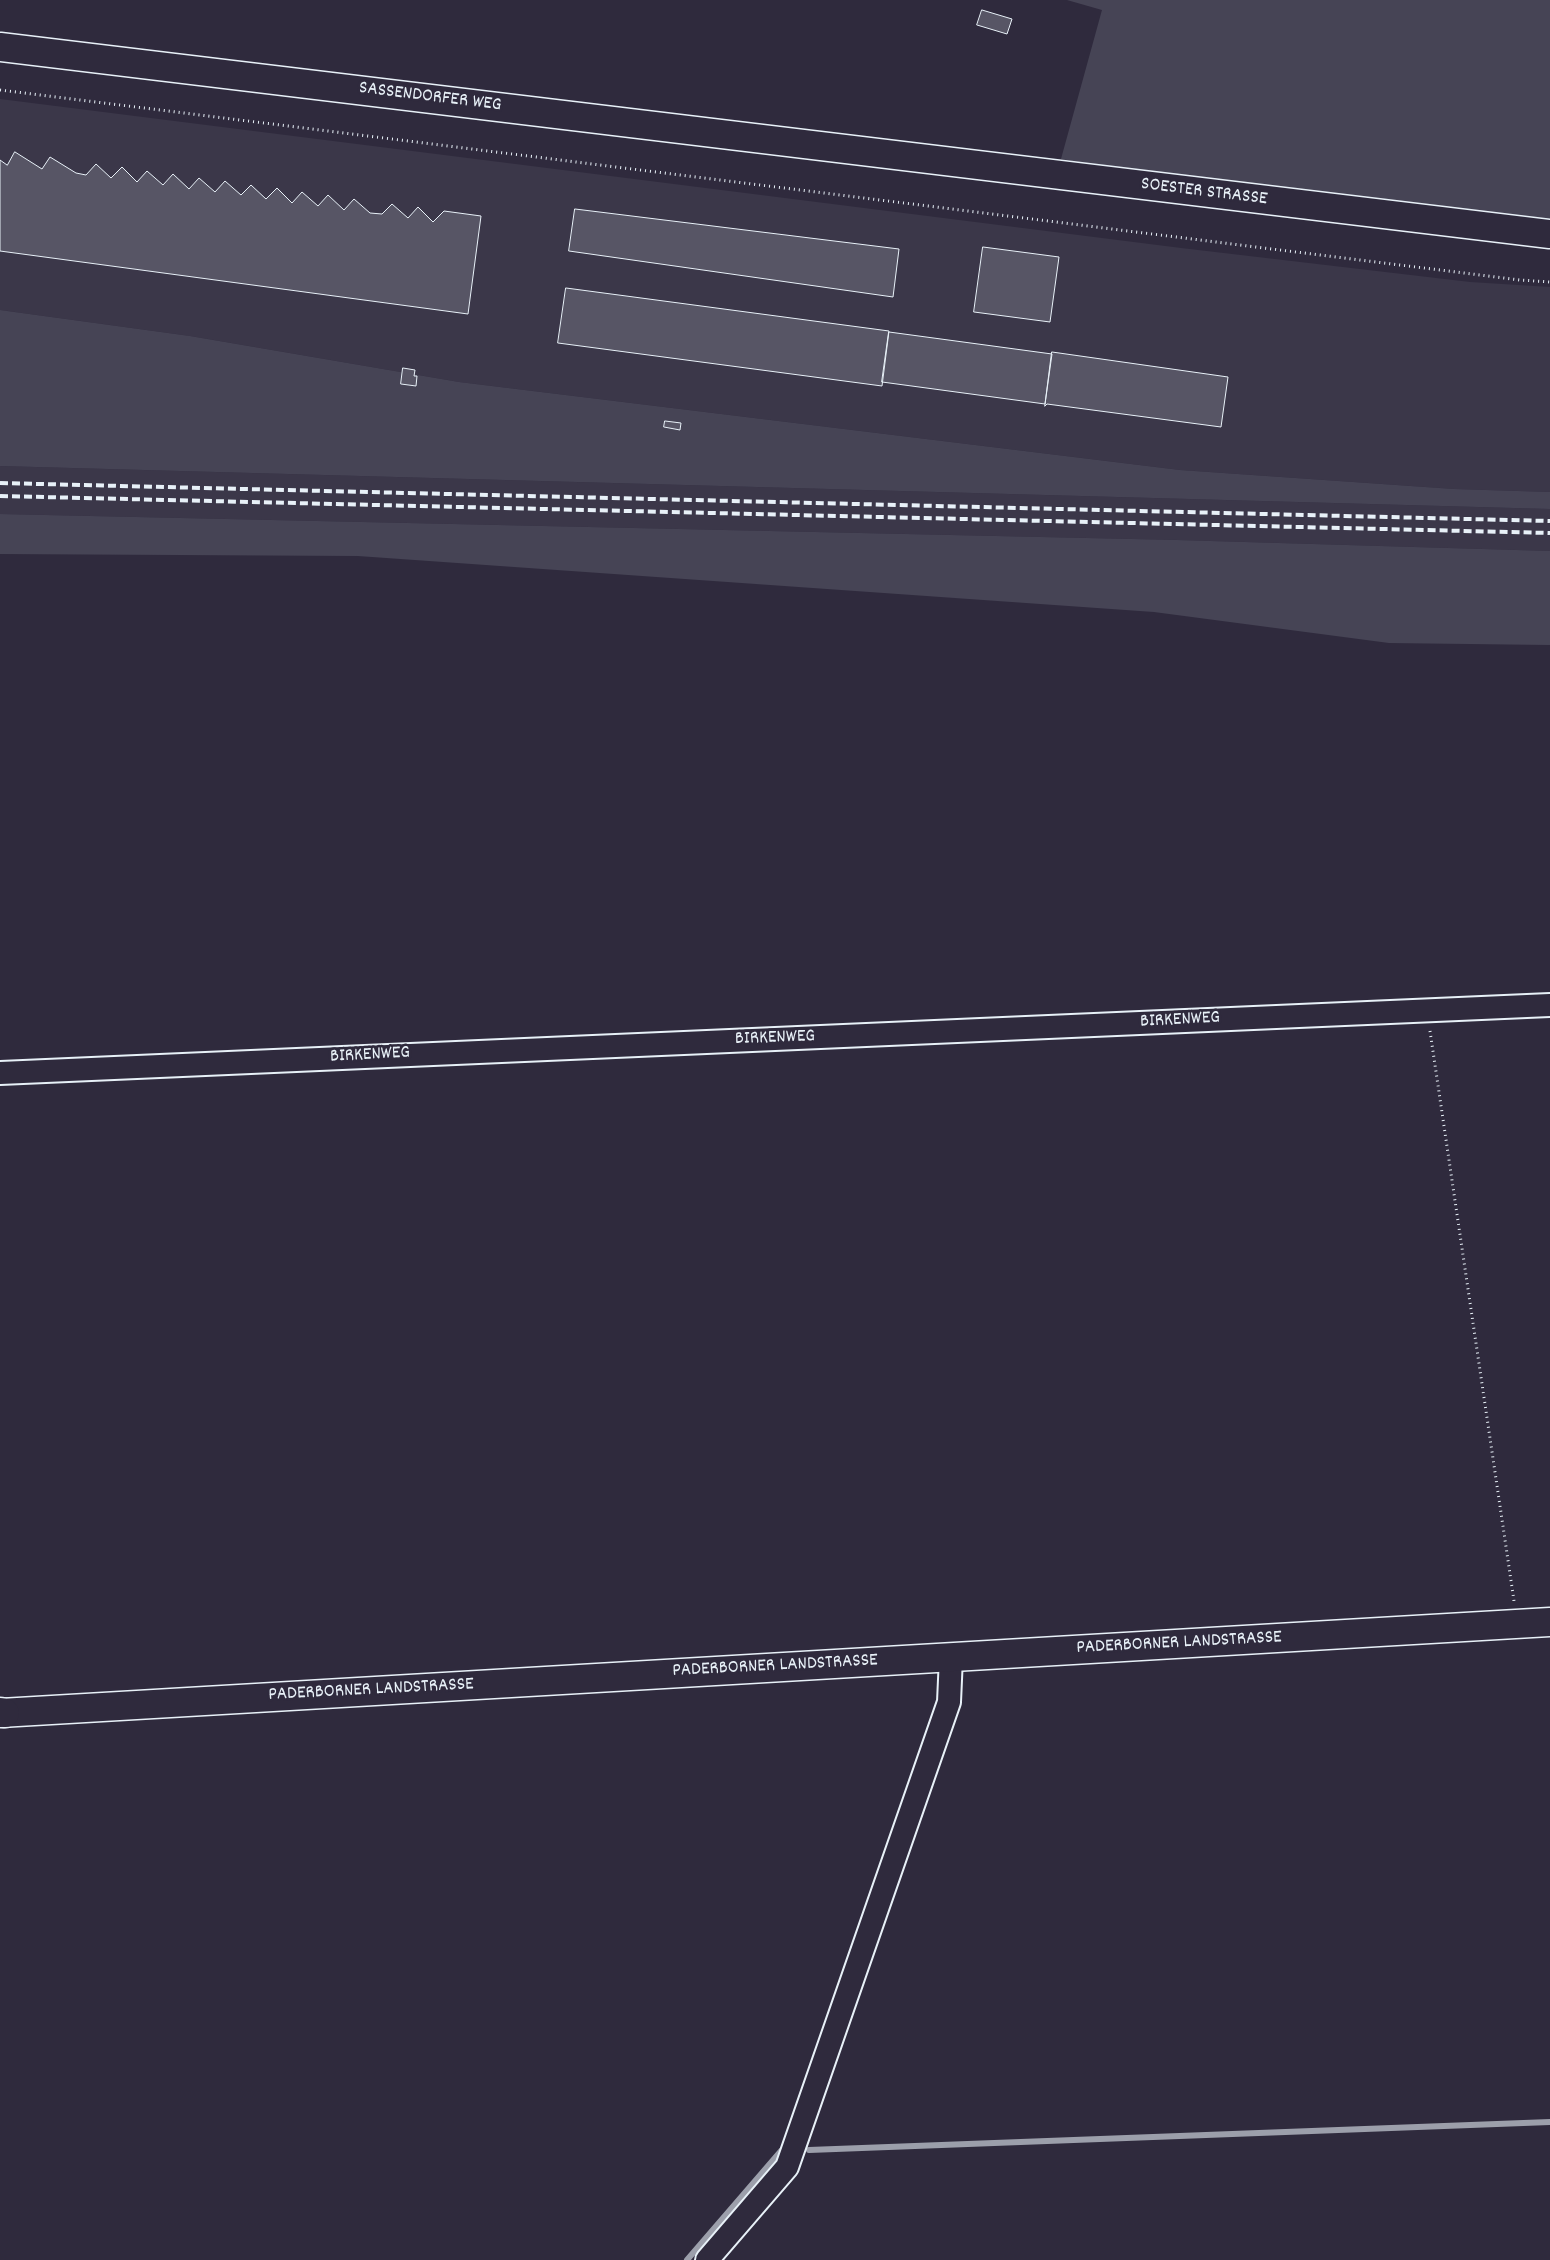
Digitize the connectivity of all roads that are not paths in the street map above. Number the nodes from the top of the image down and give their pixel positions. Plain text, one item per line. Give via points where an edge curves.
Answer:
1 (0, 47) edge
2 (859, 150) joint
3 (1550, 234) edge
4 (1550, 1004) edge
5 (0, 1073) edge
6 (1550, 1622) edge
7 (951, 1657) junction
8 (2, 1712) edge
9 (707, 2260) edge

1 - 2 street, SASSENDORFER WEG
2 - 3 street, SOESTER STRASSE
4 - 5 street, BIRKENWEG
6 - 7 street, PADERBORNER LANDSTRASSE
7 - 8 street, PADERBORNER LANDSTRASSE
7 - 9 street via 949,1702 787,2167

